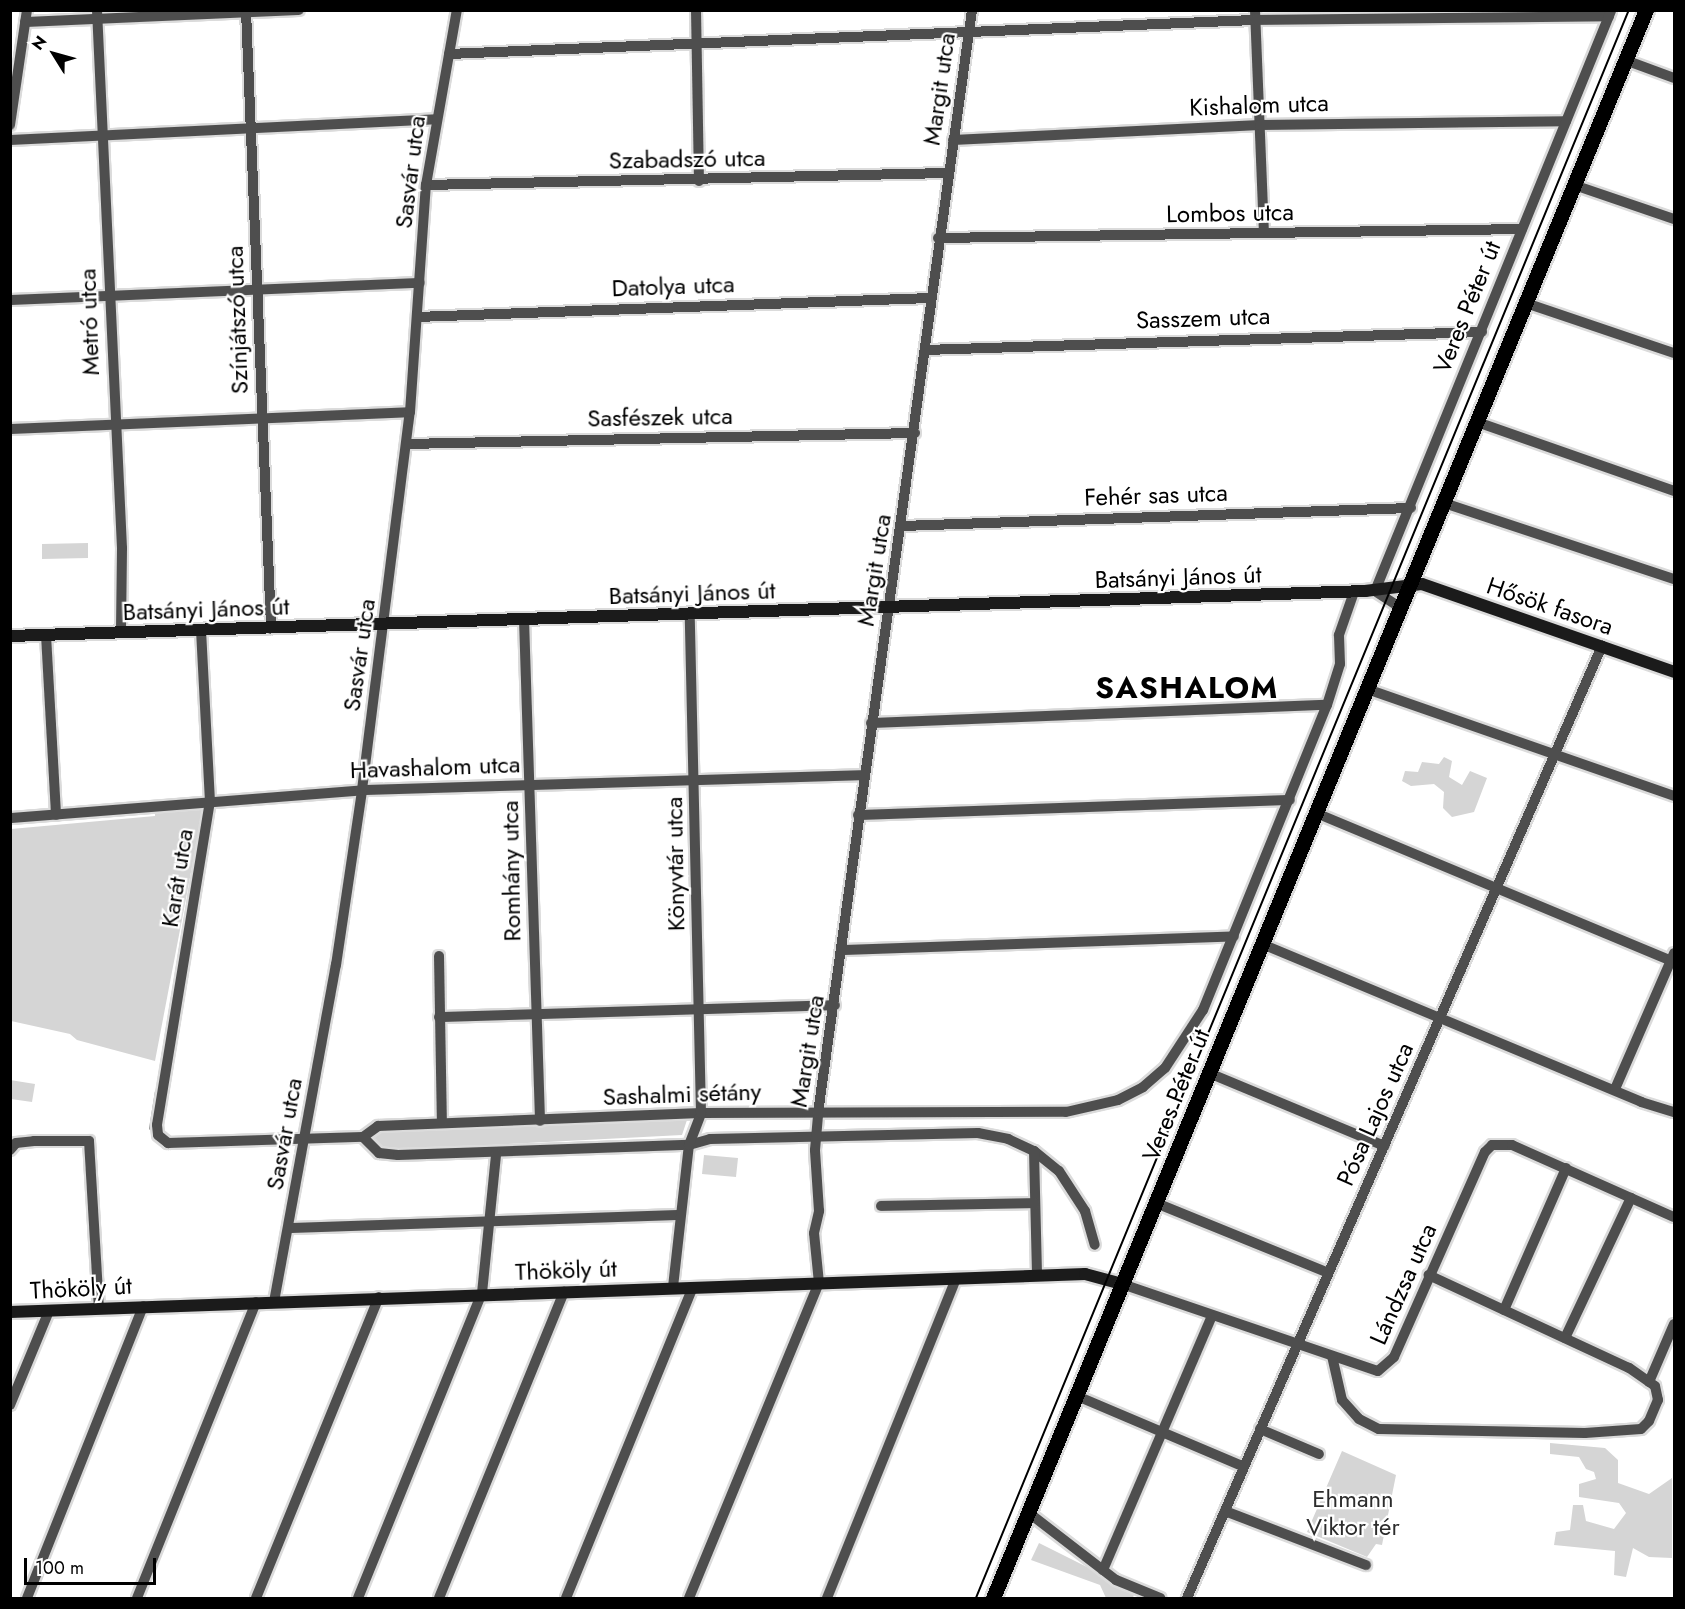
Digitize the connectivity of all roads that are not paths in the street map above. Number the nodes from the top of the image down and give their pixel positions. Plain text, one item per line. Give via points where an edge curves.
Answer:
1 (299, 10) edge
2 (457, 10) edge
3 (696, 10) edge
4 (972, 10) edge
5 (1646, 10) edge
6 (246, 12) edge
7 (1610, 13) edge
8 (97, 15) edge
9 (1255, 15) edge
10 (26, 16) edge
11 (969, 32) junction
12 (696, 42) junction
13 (449, 54) junction
14 (1625, 60) junction
15 (1674, 78) edge
16 (14, 86) edge
17 (436, 119) junction
18 (1566, 121) junction
19 (10, 125) edge
20 (1260, 125) junction
21 (250, 128) junction
22 (102, 135) junction
23 (10, 140) edge
24 (953, 140) junction
25 (948, 173) junction
26 (699, 181) junction
27 (426, 185) junction
28 (1574, 185) junction
29 (1674, 219) edge
30 (1522, 229) junction
31 (1264, 233) junction
32 (938, 238) junction
33 (420, 283) junction
34 (257, 290) junction
35 (110, 296) junction
36 (931, 298) junction
37 (10, 300) edge
38 (1526, 303) junction
39 (417, 317) junction
40 (1482, 332) junction
41 (925, 350) junction
42 (1674, 353) edge
43 (410, 412) junction
44 (262, 418) junction
45 (1477, 422) junction
46 (114, 423) junction
47 (10, 429) edge
48 (915, 433) junction
49 (406, 444) junction
50 (1674, 491) edge
51 (1444, 503) junction
52 (1411, 508) junction
53 (902, 526) junction
54 (1674, 579) edge
55 (1411, 584) junction
56 (1375, 591) junction
57 (1354, 592) junction
58 (891, 607) junction
59 (1401, 608) junction
60 (690, 614) junction
61 (524, 619) junction
62 (384, 623) junction
63 (271, 628) junction
64 (201, 630) junction
65 (121, 633) junction
66 (46, 635) junction
67 (10, 636) edge
68 (1602, 646) junction
69 (1674, 672) edge
70 (1367, 689) junction
71 (1328, 705) junction
72 (871, 723) junction
73 (1556, 755) junction
74 (863, 775) junction
75 (694, 779) junction
76 (530, 784) junction
77 (362, 790) junction
78 (1674, 796) edge
79 (1290, 800) junction
80 (210, 801) junction
81 (1316, 813) junction
82 (56, 815) junction
83 (858, 815) junction
84 (10, 818) edge
85 (1497, 887) junction
86 (1234, 936) junction
87 (1262, 944) junction
88 (842, 950) junction
89 (439, 956) dead end
90 (1673, 957) edge
91 (835, 1005) junction
92 (698, 1009) junction
93 (535, 1014) junction
94 (439, 1017) junction
95 (1440, 1018) junction
96 (1192, 1030) joint
97 (1209, 1073) junction
98 (1615, 1089) junction
99 (1674, 1112) edge
100 (701, 1113) junction
101 (818, 1113) junction
102 (950, 1115) junction
103 (540, 1121) junction
104 (442, 1124) junction
105 (156, 1131) joint
106 (950, 1133) junction
107 (817, 1136) junction
108 (363, 1137) junction
109 (305, 1140) junction
110 (689, 1145) junction
111 (1384, 1146) junction
112 (10, 1150) edge
113 (1034, 1151) junction
114 (496, 1154) junction
115 (1566, 1168) junction
116 (1632, 1198) junction
117 (1035, 1203) junction
118 (1156, 1203) junction
119 (881, 1206) dead end
120 (680, 1215) junction
121 (1674, 1217) edge
122 (491, 1223) junction
123 (289, 1228) junction
124 (1095, 1245) dead end
125 (1328, 1273) junction
126 (1429, 1275) junction
127 (1037, 1276) junction
128 (956, 1279) junction
129 (819, 1283) junction
130 (1122, 1284) junction
131 (673, 1287) junction
132 (693, 1287) junction
133 (564, 1290) junction
134 (482, 1293) junction
135 (378, 1298) junction
136 (256, 1302) junction
137 (274, 1302) junction
138 (143, 1306) junction
139 (99, 1309) junction
140 (1503, 1310) junction
141 (49, 1311) junction
142 (10, 1312) edge
143 (1212, 1316) junction
144 (1674, 1324) edge
145 (1566, 1338) junction
146 (1297, 1344) junction
147 (1332, 1356) junction
148 (1649, 1382) junction
149 (1077, 1396) junction
150 (10, 1405) edge
151 (1260, 1429) junction
152 (1161, 1431) junction
153 (1319, 1454) dead end
154 (1244, 1467) junction
155 (1225, 1511) junction
156 (1029, 1513) junction
157 (1366, 1565) dead end
158 (1102, 1570) junction
159 (27, 1599) edge
160 (137, 1599) edge
161 (256, 1599) edge
162 (358, 1599) edge
163 (439, 1599) edge
164 (566, 1599) edge
165 (689, 1599) edge
166 (826, 1599) edge
167 (993, 1599) edge
168 (1160, 1599) edge
169 (1187, 1599) edge

1 - 6 street
2 - 13 street, Sasvár utca
3 - 12 street
4 - 11 street, Margit utca
5 - 14 main road, Veres Péter út
6 - 8 street
6 - 21 street, Színjátszó utca
7 - 9 street
7 - 18 street, Veres Péter út
8 - 10 street
8 - 22 street, Metró utca
9 - 11 street
9 - 20 street
10 - 16 street
11 - 12 street
11 - 24 street, Margit utca
12 - 13 street
12 - 26 street
13 - 17 street, Sasvár utca
14 - 15 street
14 - 28 main road, Veres Péter út
16 - 19 street
17 - 21 street
17 - 27 street, Sasvár utca
18 - 20 street, Kishalom utca
18 - 30 street, Veres Péter út
20 - 24 street, Kishalom utca
20 - 31 street
21 - 22 street
21 - 34 street, Színjátszó utca
22 - 23 street
22 - 35 street, Metró utca
24 - 25 street, Margit utca
25 - 26 street, Szabadszó utca
25 - 32 street, Margit utca
26 - 27 street, Szabadszó utca
27 - 33 street, Sasvár utca
28 - 29 street
28 - 38 main road, Veres Péter út
30 - 31 street, Lombos utca
30 - 40 street, Veres Péter út
31 - 32 street, Lombos utca
32 - 36 street, Margit utca
33 - 34 street
33 - 39 street, Sasvár utca
34 - 35 street
34 - 44 street, Színjátszó utca
35 - 37 street
35 - 46 street, Metró utca
36 - 39 street, Datolya utca
36 - 41 street, Margit utca
38 - 42 street
38 - 45 main road, Veres Péter út
39 - 43 street, Sasvár utca
40 - 41 street, Sasszem utca
40 - 52 street, Veres Péter út
41 - 48 street, Margit utca
43 - 44 street
43 - 49 street, Sasvár utca
44 - 46 street
44 - 63 street, Színjátszó utca
45 - 50 street
45 - 51 main road, Veres Péter út
46 - 47 street
46 - 65 street, Metró utca via 122,548
48 - 49 street, Sasfészek utca
48 - 53 street, Margit utca
49 - 62 street, Sasvár utca
51 - 54 street
51 - 55 main road, Veres Péter út
52 - 53 street, Fehér sas utca
52 - 56 street, Veres Péter út
53 - 58 street, Margit utca
55 - 56 street, Batsányi János út
55 - 59 main road, Veres Péter út
55 - 68 street, Hősök fasora via 1425,585
56 - 57 street, Batsányi János út
56 - 59 street
57 - 58 street, Batsányi János út
57 - 71 street, Veres Péter út via 1339,635 1340,664
58 - 60 street, Batsányi János út
58 - 72 street, Margit utca
59 - 70 main road, Veres Péter út
60 - 61 street, Batsányi János út
60 - 75 street, Könyvtár utca
61 - 62 street, Batsányi János út
61 - 76 street, Romhány utca
62 - 63 street, Batsányi János út
62 - 77 street, Sasvár utca
63 - 64 street, Batsányi János út
64 - 65 street, Batsányi János út
64 - 80 street, Karát utca
65 - 66 street, Batsányi János út
66 - 67 street, Batsányi János út
66 - 82 street
68 - 69 street, Hősök fasora
68 - 73 street, Pósa Lajos utca
70 - 73 street
70 - 81 main road, Veres Péter út
71 - 72 street
71 - 79 street, Veres Péter út
72 - 74 street, Margit utca
73 - 78 street
73 - 85 street, Pósa Lajos utca
74 - 75 street, Havashalom utca
74 - 83 street, Margit utca
75 - 76 street, Havashalom utca
75 - 92 street, Könyvtár utca
76 - 77 street, Havashalom utca
76 - 93 street, Romhány utca
77 - 80 street, Havashalom utca
77 - 109 street, Sasvár utca
79 - 83 street
79 - 86 street, Veres Péter út
80 - 82 street, Havashalom utca
80 - 105 street, Karát utca
81 - 85 street
81 - 87 main road, Veres Péter út
82 - 84 street, Havashalom utca
83 - 88 street, Margit utca
85 - 90 street
85 - 95 street, Pósa Lajos utca
86 - 88 street
86 - 96 street, Veres Péter út
87 - 95 street
87 - 97 main road, Veres Péter út
88 - 91 street, Margit utca
89 - 94 street
90 - 98 street
91 - 92 street
91 - 101 street, Margit utca
92 - 93 street
92 - 100 street, Könyvtár utca
93 - 94 street
93 - 103 street, Romhány utca
94 - 104 street
95 - 98 street
95 - 111 street, Pósa Lajos utca
96 - 102 street, Sashalmi sétány via 1153,1079 1108,1104 1066,1112
97 - 111 street
97 - 118 main road, Veres Péter út
98 - 99 street
100 - 101 street, Sashalmi sétány
100 - 103 street, Sashalmi sétány
100 - 110 street
101 - 102 street, Sashalmi sétány
101 - 107 street, Margit utca
102 - 106 street
103 - 104 street, Sashalmi sétány
104 - 108 street, Sashalmi sétány via 378,1126
105 - 109 street, Sashalmi sétány via 168,1143
106 - 107 street, Sashalmi sétány
106 - 113 street, Sashalmi sétány via 1008,1139
107 - 110 street, Sashalmi sétány via 710,1139
107 - 129 street, Margit utca
108 - 109 street, Sashalmi sétány
108 - 114 street, Sashalmi sétány via 379,1153
109 - 123 street, Sasvár utca
110 - 114 street, Sashalmi sétány
110 - 120 street
111 - 125 street, Pósa Lajos utca
112 - 139 street via 16,1143 84,1139 92,1150
113 - 117 street
113 - 124 street via 1072,1188 1085,1211
114 - 122 street
115 - 116 street, Lándzsa utca
115 - 126 street, Lándzsa utca via 1512,1145 1492,1145 1485,1152
115 - 140 street
116 - 121 street, Lándzsa utca
116 - 145 street
117 - 119 street
117 - 127 street
118 - 125 street
118 - 130 main road, Veres Péter út
120 - 122 street
120 - 131 street
122 - 123 street
122 - 134 street
123 - 137 street, Sasvár utca
125 - 146 street, Pósa Lajos utca
126 - 140 street
126 - 147 street, Lándzsa utca via 1386,1367 1373,1371
127 - 128 street, Thököly út
127 - 130 street, Thököly út via 1097,1275
128 - 129 street, Thököly út
128 - 166 street
129 - 132 street, Thököly út
129 - 165 street
130 - 143 street, Lándzsa utca
130 - 149 main road, Veres Péter út
131 - 132 street, Thököly út
131 - 133 street, Thököly út
132 - 164 street
133 - 134 street, Thököly út
133 - 163 street
134 - 135 street, Thököly út
134 - 162 street
135 - 137 street, Thököly út
135 - 161 street
136 - 137 street, Thököly út
136 - 138 street, Thököly út
136 - 160 street
138 - 139 street, Thököly út
138 - 159 street
139 - 141 street, Thököly út
140 - 145 street
141 - 142 street, Thököly út
141 - 150 street
143 - 146 street, Lándzsa utca
143 - 152 street
144 - 148 street
145 - 148 street via 1629,1368
146 - 147 street, Lándzsa utca
146 - 151 street, Pósa Lajos utca
147 - 148 street via 1342,1400 1356,1420 1387,1430 1632,1431 1650,1421 1658,1400 1655,1386
149 - 152 street
149 - 156 main road, Veres Péter út
151 - 153 street
151 - 154 street, Pósa Lajos utca
152 - 154 street
152 - 158 street
154 - 155 street, Pósa Lajos utca
155 - 157 street
155 - 169 street, Pósa Lajos utca
156 - 158 street
156 - 167 main road, Veres Péter út
158 - 168 street

